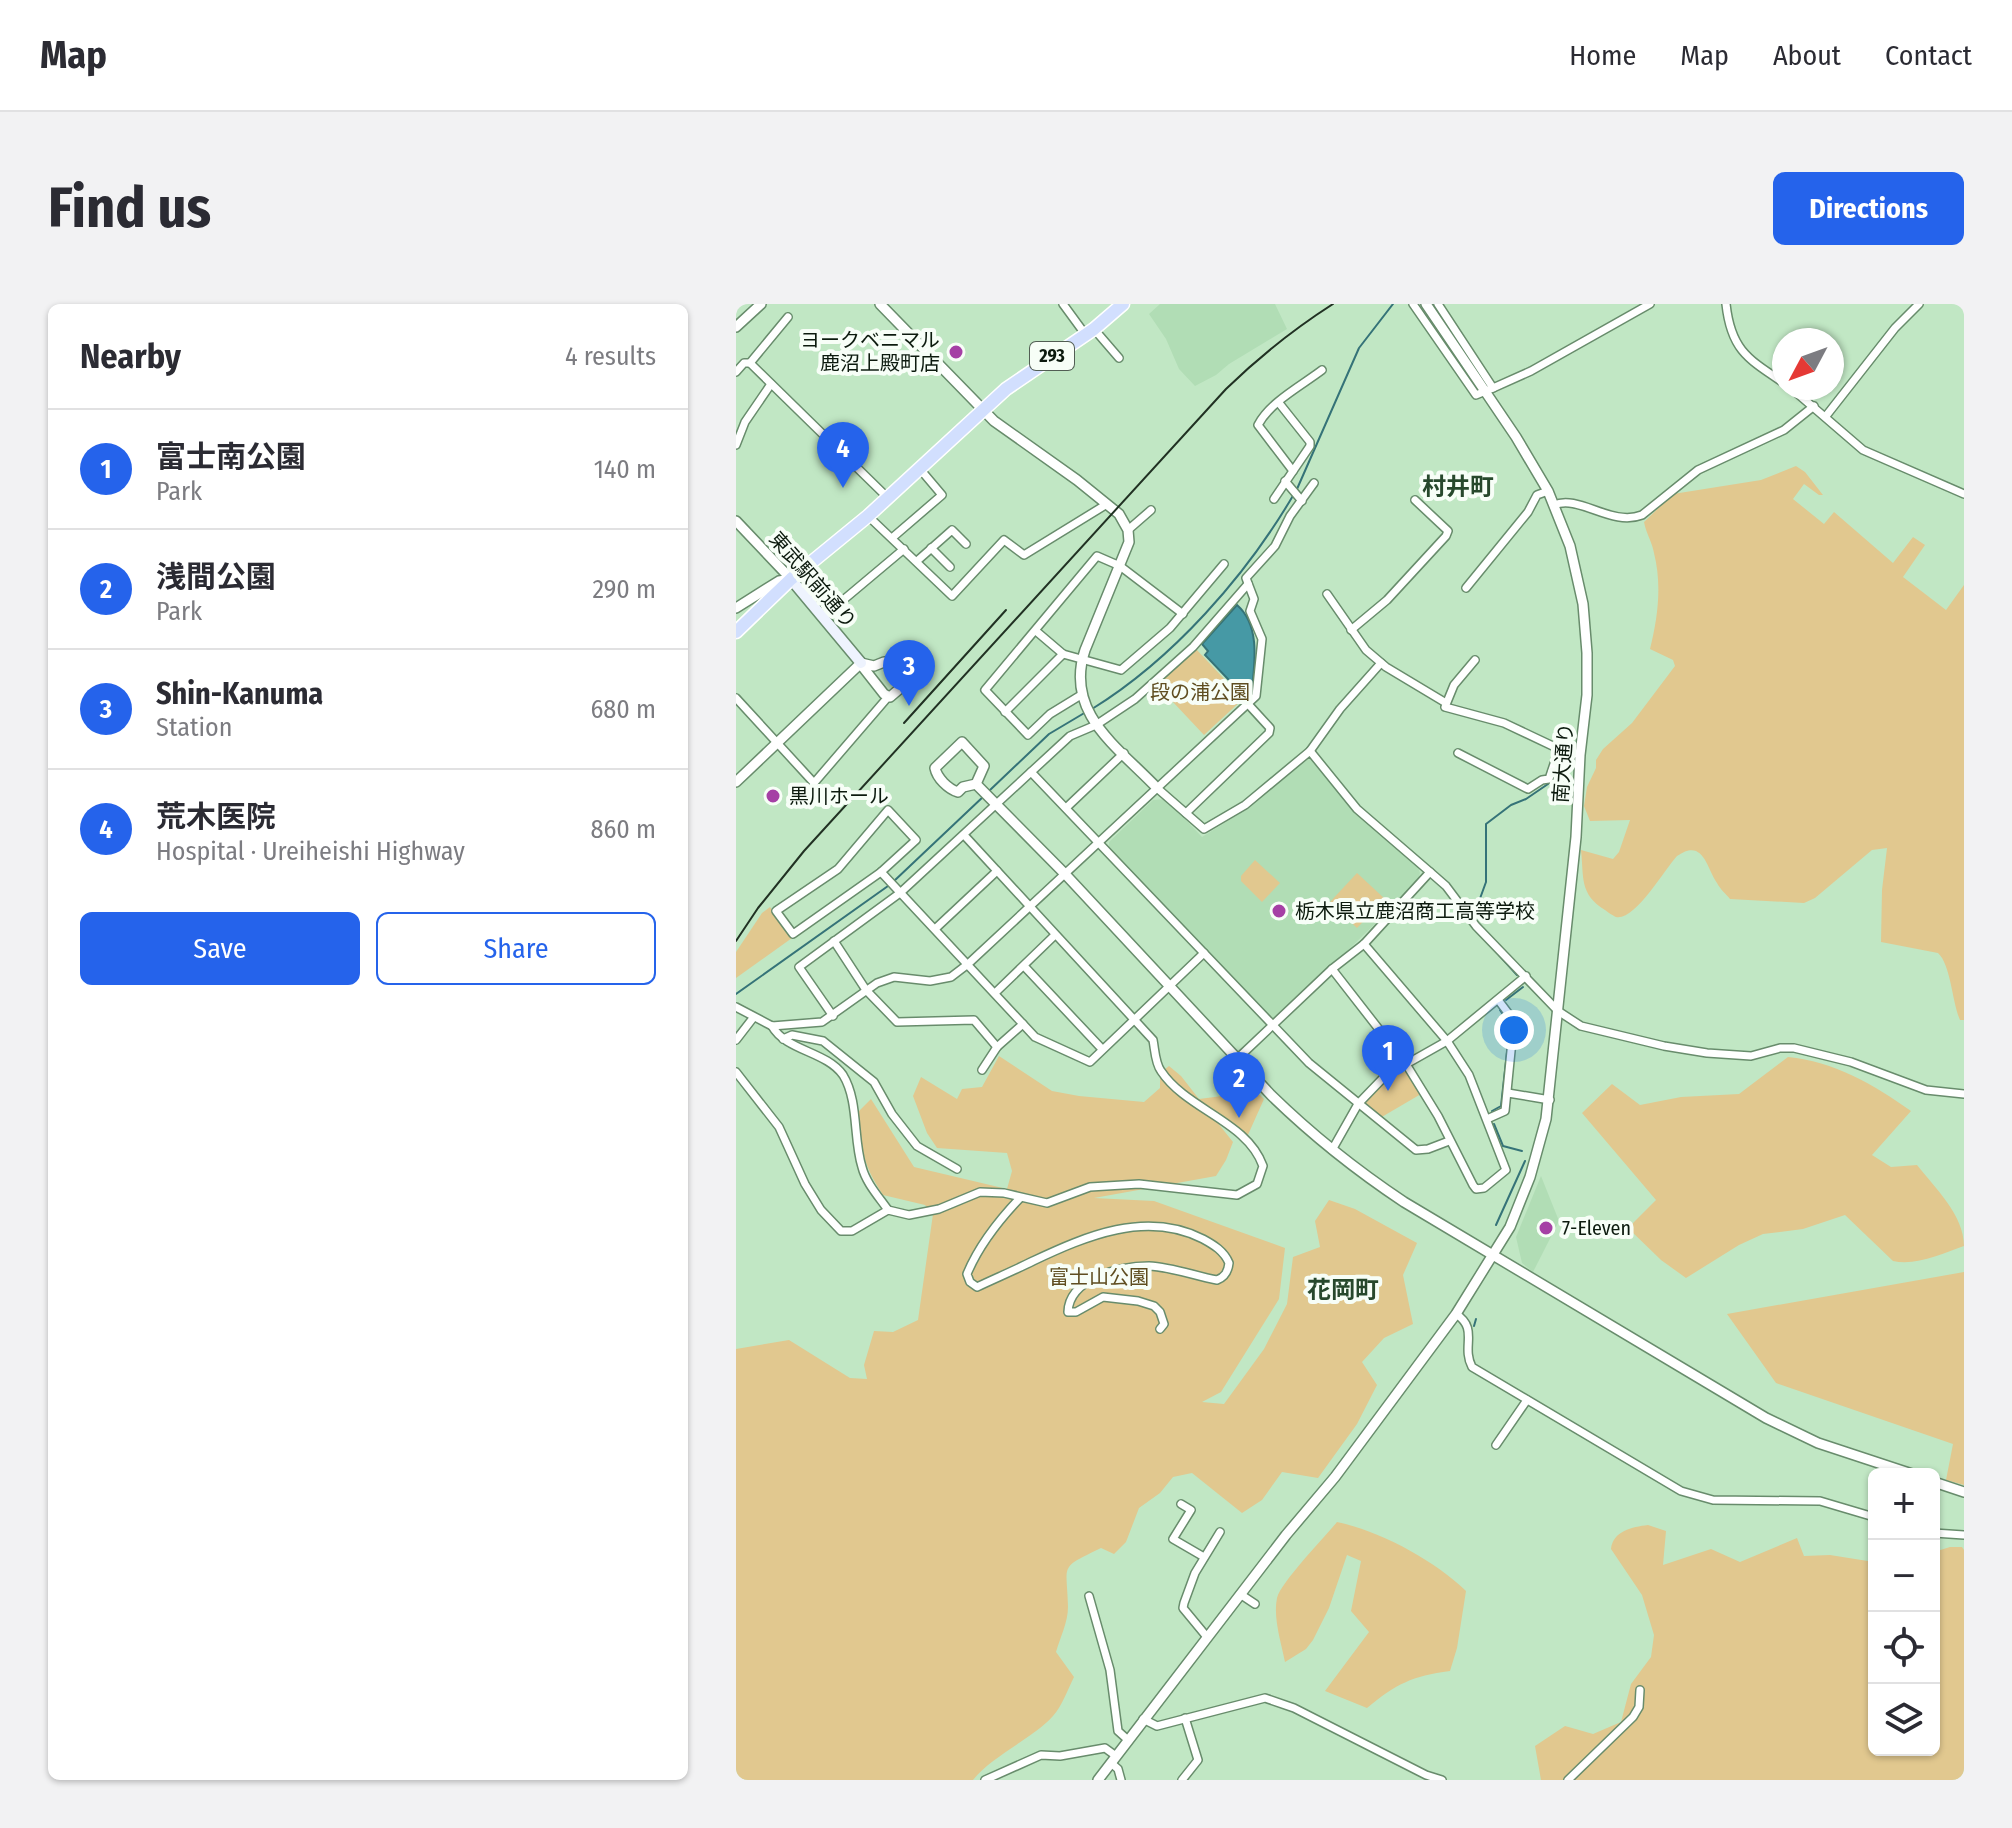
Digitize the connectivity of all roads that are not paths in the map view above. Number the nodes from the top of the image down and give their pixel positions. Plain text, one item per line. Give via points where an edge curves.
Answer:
1 (761, 304) edge
2 (880, 304) edge
3 (1063, 304) edge
4 (1123, 304) edge
5 (1413, 304) edge
6 (1426, 304) edge
7 (1438, 304) edge
8 (1650, 304) edge
9 (1726, 304) edge
10 (1919, 304) edge
11 (788, 317) dead end
12 (736, 327) edge
13 (1089, 331) junction
14 (1119, 358) dead end
15 (750, 363) junction
16 (1322, 370) dead end
17 (736, 372) edge
18 (1772, 374) edge
19 (771, 384) junction
20 (1488, 389) junction
21 (1806, 400) edge
22 (1279, 403) junction
23 (1814, 406) junction
24 (983, 410) junction
25 (1826, 416) junction
26 (736, 445) edge
27 (920, 469) junction
28 (1293, 471) junction
29 (1286, 482) junction
30 (1314, 483) dead end
31 (1548, 491) junction
32 (1964, 494) edge
33 (888, 498) junction
34 (1274, 499) dead end
35 (1301, 499) junction
36 (1415, 500) dead end
37 (1107, 504) junction
38 (1554, 505) junction
39 (1151, 510) dead end
40 (868, 516) junction
41 (736, 521) edge
42 (1128, 530) junction
43 (892, 538) junction
44 (966, 544) dead end
45 (931, 548) junction
46 (904, 549) junction
47 (917, 561) junction
48 (1224, 564) dead end
49 (1120, 566) junction
50 (950, 567) dead end
51 (791, 579) junction
52 (1248, 584) junction
53 (1466, 588) dead end
54 (1327, 594) dead end
55 (736, 608) edge
56 (1183, 614) junction
57 (823, 617) junction
58 (1351, 630) junction
59 (1036, 631) junction
60 (736, 632) edge
61 (1063, 654) junction
62 (1082, 659) junction
63 (1475, 660) dead end
64 (861, 663) junction
65 (1381, 663) junction
66 (874, 666) junction
67 (870, 679) junction
68 (888, 697) junction
69 (736, 698) edge
70 (1082, 699) junction
71 (1446, 703) junction
72 (1248, 704) junction
73 (1005, 712) junction
74 (1094, 721) junction
75 (775, 743) junction
76 (1559, 749) junction
77 (1310, 751) junction
78 (1124, 753) junction
79 (1458, 753) dead end
80 (1580, 755) junction
81 (981, 760) junction
82 (1031, 772) junction
83 (736, 782) edge
84 (979, 787) junction
85 (1157, 788) junction
86 (956, 791) junction
87 (995, 802) junction
88 (1066, 808) junction
89 (1186, 813) junction
90 (964, 835) junction
91 (1099, 843) junction
92 (997, 871) junction
93 (881, 872) junction
94 (1430, 872) junction
95 (1066, 875) junction
96 (900, 893) junction
97 (1029, 906) junction
98 (935, 929) junction
99 (1055, 935) junction
100 (834, 941) junction
101 (1364, 944) junction
102 (1204, 953) junction
103 (968, 964) junction
104 (1024, 966) junction
105 (1332, 969) junction
106 (1526, 976) junction
107 (1170, 986) junction
108 (866, 990) junction
109 (995, 993) junction
110 (1499, 1001) junction
111 (736, 1007) edge
112 (1558, 1011) junction
113 (833, 1016) junction
114 (753, 1018) junction
115 (1133, 1020) junction
116 (1023, 1024) junction
117 (772, 1026) junction
118 (1273, 1026) junction
119 (783, 1039) junction
120 (736, 1040) edge
121 (1447, 1041) junction
122 (997, 1047) junction
123 (1102, 1049) junction
124 (1237, 1059) junction
125 (1406, 1064) junction
126 (982, 1070) dead end
127 (736, 1072) edge
128 (1508, 1093) junction
129 (1964, 1094) edge
130 (1550, 1100) junction
131 (1358, 1104) junction
132 (1487, 1119) junction
133 (1449, 1141) junction
134 (1332, 1150) junction
135 (957, 1169) dead end
136 (1020, 1198) junction
137 (888, 1210) junction
138 (1494, 1254) junction
139 (1456, 1314) junction
140 (1160, 1329) dead end
141 (1527, 1400) junction
142 (1496, 1445) dead end
143 (1894, 1468) edge
144 (1940, 1484) edge
145 (1964, 1492) edge
146 (1181, 1504) dead end
147 (1868, 1515) edge
148 (1220, 1532) dead end
149 (1940, 1533) edge
150 (1964, 1535) edge
151 (1204, 1557) junction
152 (1240, 1594) junction
153 (1089, 1596) dead end
154 (1255, 1604) dead end
155 (1207, 1637) junction
156 (1640, 1690) dead end
157 (1185, 1718) junction
158 (1143, 1719) junction
159 (1128, 1740) junction
160 (1113, 1759) junction
161 (985, 1780) edge
162 (1098, 1780) edge
163 (1121, 1780) edge
164 (1182, 1780) edge
165 (1442, 1780) edge
166 (1568, 1780) edge

1 - 12 street
2 - 24 street
3 - 13 street
4 - 13 highway, 293
5 - 20 street via 1476,395
6 - 20 street, 南大通り
7 - 20 street
8 - 20 street via 1531,371
9 - 18 street via 1731,333 1742,352
10 - 25 street
11 - 15 street
13 - 14 street
13 - 24 highway, 293
15 - 17 street
15 - 19 street
16 - 22 street
19 - 26 street
19 - 33 street
20 - 31 street, 南大通り
21 - 23 street
22 - 28 street via 1310,442
22 - 28 street via 1258,425
23 - 25 street
23 - 38 street via 1784,430 1698,470 1642,515 1616,518 1564,502
24 - 27 highway, 293
24 - 37 street
25 - 32 street via 1863,450
27 - 33 highway, 293
27 - 43 street via 942,495
28 - 29 street
29 - 34 street
29 - 35 street
30 - 35 street
31 - 38 street, 南大通り
31 - 53 street via 1537,495
33 - 40 highway, 293
35 - 52 street via 1275,546 1246,578
36 - 58 street via 1448,531 1446,536
37 - 42 street
37 - 47 street via 1024,555 1004,540 952,596
38 - 80 street, 南大通り via 1583,604 1587,667
39 - 42 street
40 - 43 street
40 - 51 highway, 293
41 - 51 street, 東武駅前通り
42 - 49 street
43 - 46 street
44 - 45 street via 952,530
45 - 47 street
45 - 50 street
46 - 47 street
46 - 57 street
48 - 56 street
49 - 56 street
49 - 59 street via 1097,556
49 - 62 street
51 - 55 street
51 - 57 main road, 東武駅前通り
51 - 60 highway, 293
52 - 72 street via 1254,599 1250,611 1263,645 1256,696
52 - 74 street via 1167,671 1135,699
54 - 58 street
56 - 62 street via 1121,670
57 - 64 main road, 東武駅前通り
58 - 65 street
59 - 61 street
59 - 73 street via 985,690
61 - 62 street
61 - 73 street
62 - 70 street
63 - 71 street
64 - 66 street
64 - 67 street
64 - 75 street
65 - 71 street
65 - 77 street
66 - 67 street
66 - 68 street via 891,663 905,677
67 - 68 street
68 - 75 street via 814,783
69 - 75 street
70 - 73 street via 1050,714 1028,735
70 - 74 street
71 - 76 street via 1445,707 1504,723
72 - 85 street
72 - 89 street via 1271,731
74 - 78 street
74 - 82 street
75 - 83 street
76 - 79 street via 1549,779 1528,789
76 - 80 street
77 - 89 street via 1217,823 1204,829
77 - 94 street via 1357,809
78 - 85 street
78 - 88 street
80 - 112 street, 南大通り
81 - 84 street
81 - 86 street via 979,770
81 - 86 street via 962,742 936,764 936,774
82 - 87 street
82 - 88 street
84 - 86 street
84 - 87 street
85 - 89 street
85 - 91 street
87 - 90 street
87 - 95 street
88 - 91 street
90 - 92 street
90 - 96 street
91 - 95 street
91 - 102 street
92 - 97 street
92 - 98 street
93 - 93 street via 916,840 888,810 838,869 776,911 793,934
93 - 96 street
94 - 101 street
94 - 106 street
95 - 97 street
95 - 107 street
96 - 98 street
96 - 100 street
97 - 99 street
97 - 103 street
98 - 103 street
99 - 104 street
99 - 115 street
100 - 108 street
100 - 113 street via 799,967
101 - 105 street
101 - 121 street
102 - 107 street
102 - 118 street
103 - 108 street via 951,977 894,977
103 - 109 street
104 - 109 street
104 - 123 street
105 - 118 street
105 - 125 street
106 - 110 street
106 - 112 street
107 - 115 street
107 - 124 street
108 - 113 street
108 - 122 street via 897,1022 974,1020
109 - 116 street
110 - 121 street
110 - 128 street via 1514,1021
111 - 114 street
112 - 129 street via 1581,1026 1664,1046 1751,1056 1794,1048 1926,1090
112 - 130 street, 南大通り
113 - 117 street via 822,1022
114 - 117 street
114 - 120 street
115 - 123 street
115 - 136 street via 1153,1040 1159,1069 1169,1081 1247,1140 1263,1166 1257,1184 1237,1195 1139,1184 1090,1187 1047,1203
116 - 122 street
116 - 123 street via 1035,1037 1090,1062
117 - 119 street
118 - 124 street
118 - 131 street
119 - 135 street via 792,1035 823,1041 874,1082 917,1146
119 - 137 street via 843,1075 854,1111 860,1164
121 - 125 street
121 - 132 street via 1469,1075
122 - 126 street
124 - 134 street
125 - 131 street via 1385,1076
125 - 133 street
127 - 137 street via 779,1127 805,1184 841,1231 852,1231
128 - 130 street
128 - 132 street via 1505,1111
130 - 138 street, 南大通り via 1525,1192
131 - 133 street via 1416,1150
131 - 134 street
132 - 133 street via 1506,1170 1484,1188 1473,1185
134 - 138 street via 1404,1202
136 - 137 street via 980,1192 909,1215
136 - 140 street via 973,1261 967,1274 977,1287 1126,1227 1177,1230 1218,1248 1229,1263 1217,1280 1147,1266 1102,1274 1084,1284 1068,1303 1068,1312 1103,1297 1148,1304 1160,1312
138 - 139 street, 南大通り
138 - 143 street via 1766,1418 1818,1443
139 - 141 street via 1470,1330 1467,1352 1472,1367
139 - 152 street, 南大通り
141 - 142 street
141 - 147 street via 1690,1495 1820,1501
144 - 145 street
146 - 151 street via 1191,1510 1173,1539
148 - 151 street
149 - 150 street
151 - 155 street via 1183,1608
152 - 154 street
152 - 155 street, 南大通り
153 - 159 street via 1110,1670 1118,1731
155 - 158 street, 南大通り
156 - 166 street via 1633,1717
157 - 158 street via 1157,1726
157 - 164 street via 1198,1760
157 - 165 street via 1274,1699
158 - 159 street, 南大通り
159 - 160 street, 南大通り
160 - 161 street via 1105,1748 1041,1755
160 - 162 street, 南大通り
160 - 163 street

